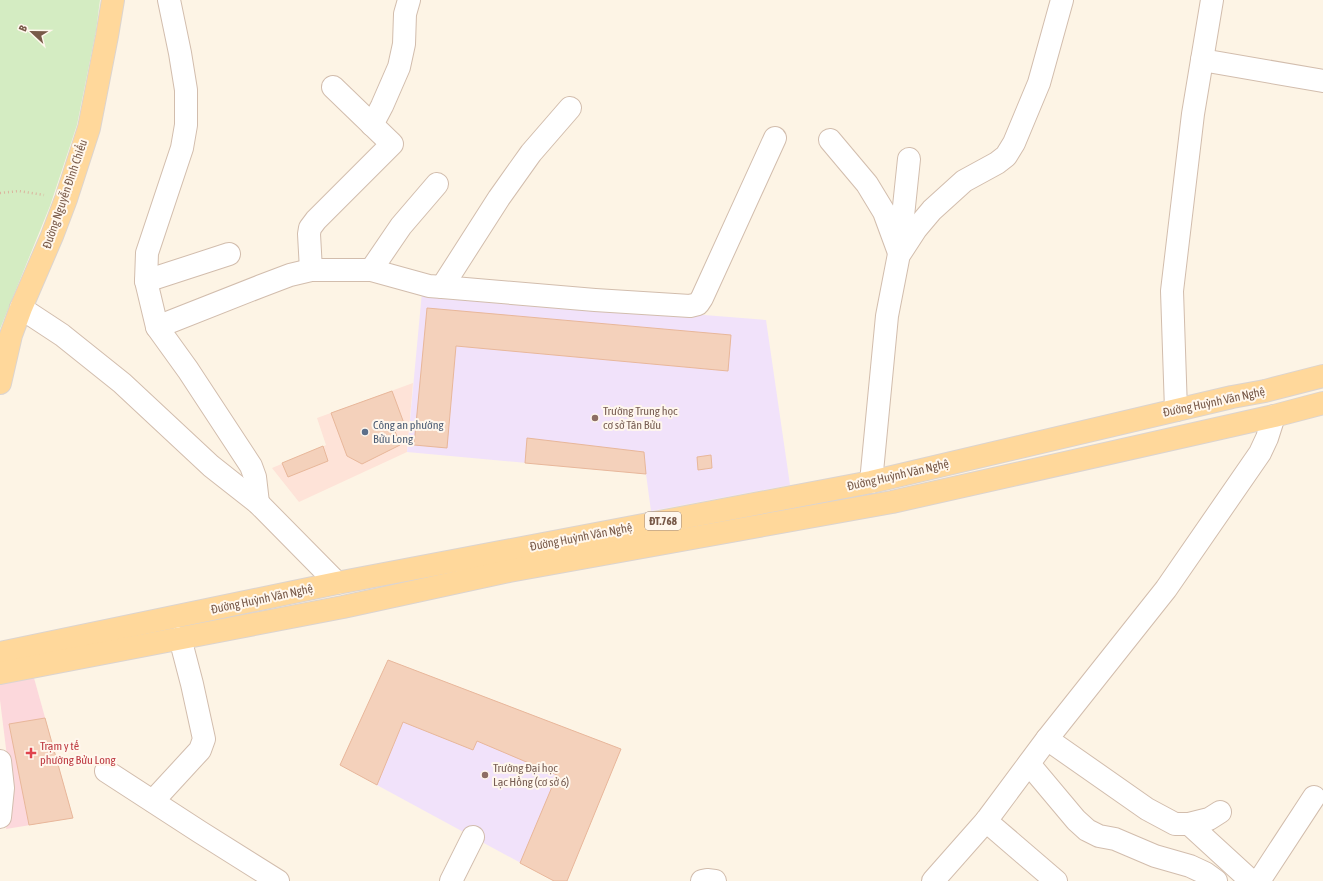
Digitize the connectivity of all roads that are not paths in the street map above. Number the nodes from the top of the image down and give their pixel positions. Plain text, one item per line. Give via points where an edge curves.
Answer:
1 (113, 0) edge
2 (169, 0) edge
3 (410, 0) edge
4 (1062, 0) edge
5 (1212, 0) edge
6 (1202, 60) junction
7 (1323, 81) edge
8 (333, 87) dead end
9 (570, 108) dead end
10 (372, 125) junction
11 (775, 138) dead end
12 (830, 140) dead end
13 (909, 159) dead end
14 (437, 184) dead end
15 (229, 254) dead end
16 (899, 254) junction
17 (311, 270) junction
18 (371, 270) junction
19 (146, 281) junction
20 (442, 287) junction
21 (21, 308) junction
22 (157, 327) junction
23 (1323, 376) edge
24 (0, 383) edge
25 (1265, 391) junction
26 (1323, 403) edge
27 (1176, 410) junction
28 (1274, 416) junction
29 (871, 482) junction
30 (258, 503) junction
31 (338, 583) junction
32 (343, 606) junction
33 (180, 638) junction
34 (0, 653) edge
35 (0, 673) edge
36 (1047, 739) junction
37 (0, 761) edge
38 (1029, 764) junction
39 (106, 771) dead end
40 (1314, 797) dead end
41 (153, 802) junction
42 (1220, 812) dead end
43 (0, 817) edge
44 (986, 821) junction
45 (1189, 824) junction
46 (473, 837) dead end
47 (278, 881) edge
48 (451, 881) edge
49 (702, 881) edge
50 (715, 881) edge
51 (933, 881) edge
52 (1056, 881) edge
53 (1216, 881) edge

1 - 21 main road, Đường Nguyễn Đình Chiểu via 89,128 66,199
2 - 19 street via 186,90 186,125 182,148 147,253
3 - 10 street via 405,14 404,44 399,67
4 - 16 street via 1039,83 1014,144 1006,156 964,181 932,210
5 - 6 street
6 - 7 street
6 - 27 street via 1172,291
8 - 10 street
9 - 20 street via 530,153
10 - 17 street via 392,144 310,228
11 - 20 street via 698,304 690,306 595,300
12 - 16 street via 867,184 884,212
13 - 16 street
14 - 18 street via 401,226
15 - 19 street
16 - 29 street via 887,316
17 - 18 street
17 - 22 street via 268,283
18 - 20 street via 429,286
19 - 22 street
21 - 24 main road, Đường Nguyễn Đình Chiểu via 11,335
21 - 30 street via 62,335 103,368 211,466
22 - 30 street via 251,466
23 - 25 main road, Đường Huỳnh Văn Nghệ / ĐT.768
25 - 27 main road, Đường Huỳnh Văn Nghệ / ĐT.768
25 - 28 main road
26 - 28 main road, Đường Huỳnh Văn Nghệ / ĐT.768
27 - 29 main road, Đường Huỳnh Văn Nghệ / ĐT.768
28 - 32 main road, Đường Huỳnh Văn Nghệ / ĐT.768 via 892,502 509,571
28 - 36 street via 1260,453 1166,589
29 - 31 main road, Đường Huỳnh Văn Nghệ / ĐT.768
30 - 31 street
31 - 32 main road
31 - 34 main road, Đường Huỳnh Văn Nghệ / ĐT.768
32 - 33 main road, Đường Huỳnh Văn Nghệ / ĐT.768
33 - 35 main road, Đường Huỳnh Văn Nghệ / ĐT.768
33 - 41 street via 204,739 200,750
36 - 38 street
36 - 45 street via 1147,809 1175,824
37 - 43 street via 4,788
38 - 44 street
38 - 53 street via 1087,830 1155,856 1190,866
39 - 41 street
40 - 45 street via 1261,878 1256,881 1248,878
41 - 47 street
42 - 45 street via 1209,819
44 - 51 street
44 - 52 street
46 - 48 street
49 - 50 street

